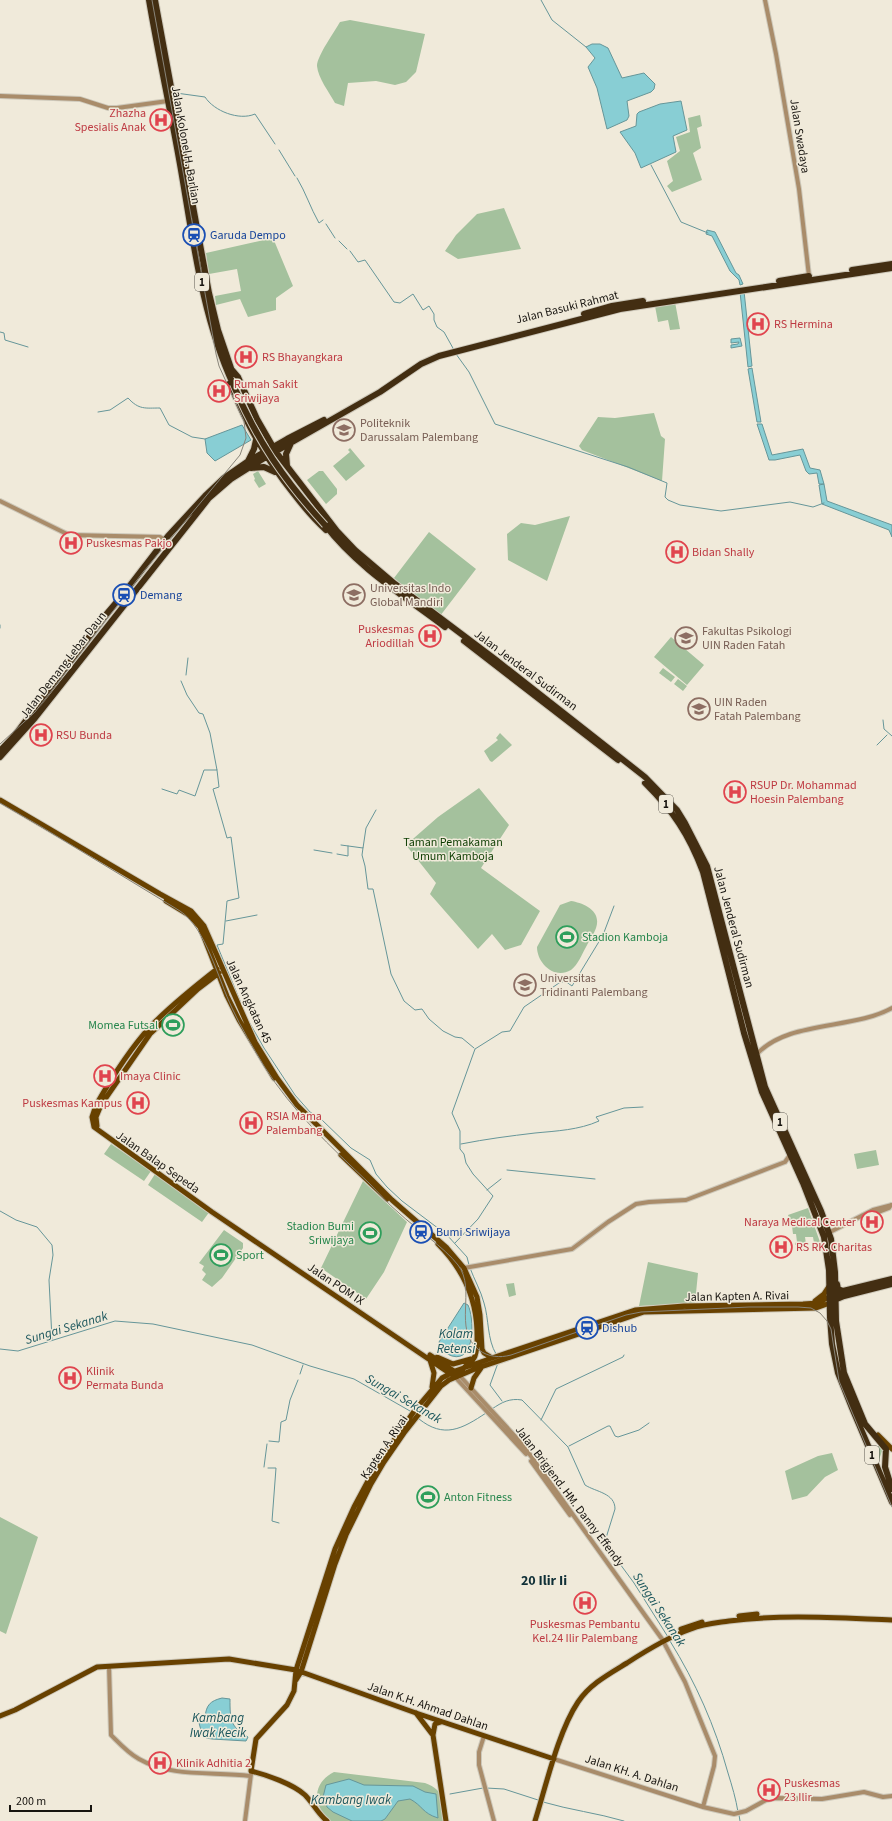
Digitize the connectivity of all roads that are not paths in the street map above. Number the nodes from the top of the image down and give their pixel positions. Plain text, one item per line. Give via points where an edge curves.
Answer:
1 (149, 0) edge
2 (155, 0) edge
3 (765, 0) edge
4 (0, 96) edge
5 (168, 101) junction
6 (185, 176) junction
7 (892, 264) edge
8 (892, 268) edge
9 (809, 276) junction
10 (742, 288) junction
11 (229, 370) junction
12 (257, 419) junction
13 (247, 423) junction
14 (266, 434) junction
15 (256, 440) junction
16 (289, 441) junction
17 (275, 449) junction
18 (265, 455) junction
19 (248, 465) junction
20 (287, 467) junction
21 (277, 474) junction
22 (292, 474) junction
23 (283, 480) junction
24 (0, 501) edge
25 (334, 532) junction
26 (166, 540) junction
27 (78, 657) junction
28 (0, 751) edge
29 (0, 757) edge
30 (0, 801) edge
31 (220, 973) junction
32 (892, 1008) edge
33 (754, 1057) junction
34 (269, 1068) junction
35 (791, 1153) junction
36 (383, 1194) junction
37 (892, 1205) edge
38 (213, 1211) joint
39 (830, 1230) junction
40 (465, 1268) junction
41 (892, 1279) edge
42 (892, 1284) edge
43 (830, 1285) junction
44 (843, 1291) junction
45 (833, 1298) junction
46 (474, 1302) junction
47 (811, 1304) junction
48 (643, 1311) junction
49 (635, 1312) junction
50 (480, 1315) junction
51 (482, 1339) junction
52 (477, 1345) junction
53 (430, 1357) junction
54 (474, 1358) junction
55 (496, 1359) junction
56 (482, 1367) junction
57 (458, 1373) junction
58 (449, 1374) junction
59 (432, 1389) junction
60 (469, 1389) junction
61 (417, 1411) junction
62 (865, 1424) junction
63 (880, 1443) junction
64 (890, 1450) edge
65 (871, 1452) junction
66 (892, 1489) edge
67 (892, 1502) edge
68 (892, 1619) edge
69 (662, 1642) junction
70 (109, 1666) junction
71 (299, 1671) junction
72 (416, 1713) junction
73 (0, 1716) edge
74 (442, 1722) junction
75 (433, 1735) junction
76 (484, 1736) junction
77 (554, 1758) junction
78 (251, 1774) junction
79 (892, 1796) edge
80 (703, 1807) junction
81 (326, 1820) edge
82 (246, 1821) edge
83 (446, 1821) edge
84 (494, 1821) edge
85 (535, 1821) edge

1 - 5 highway, Jalan Kolonel H. Barlian / 1
2 - 6 highway, 1
3 - 9 street, Jalan Swadaya via 799,189
4 - 5 street via 80,99 108,108
5 - 6 highway, Jalan Kolonel H. Barlian / 1
6 - 11 highway, Jalan Kolonel H. Barlian / 1 via 213,309
6 - 11 highway, Jalan Kolonel H. Barlian / 1 via 190,231 208,310
7 - 9 highway, Jalan Basuki Rahmat
8 - 10 highway, Jalan Basuki Rahmat
9 - 10 highway, Jalan Basuki Rahmat
10 - 16 highway, Jalan Basuki Rahmat via 620,310 455,350 421,364 380,392
11 - 12 highway, Jalan Jenderal Sudirman via 238,377
11 - 13 highway via 228,379
11 - 25 highway, Jalan Kolonel H. Barlian / 1, bridge via 255,432 268,454 296,493
12 - 13 highway via 253,426
12 - 14 highway, Jalan Jenderal Sudirman
13 - 15 highway
14 - 16 highway via 275,439
14 - 17 highway, Jalan Jenderal Sudirman
15 - 18 highway
15 - 19 highway
16 - 17 highway, Jalan Basuki Rahmat
16 - 20 highway
17 - 18 highway, Jalan Demang Lebar Daun
17 - 20 highway, Jalan Jenderal Sudirman
18 - 19 highway, Jalan Demang Lebar Daun
18 - 21 highway
19 - 21 highway via 266,467
19 - 26 highway, Jalan Demang Lebar Daun via 224,478
19 - 27 highway, Jalan Demang Lebar Daun via 209,498
20 - 22 highway, Jalan Jenderal Sudirman
21 - 23 highway
22 - 23 highway via 286,472
22 - 25 highway, Jalan Jenderal Sudirman via 324,514
23 - 25 highway via 324,529
24 - 26 street via 69,535 160,537
25 - 33 highway, Jalan Jenderal Sudirman / 1 via 363,564 411,603 461,636 592,734 645,777 677,810 707,866 715,908
26 - 27 highway, Jalan Demang Lebar Daun via 104,617
27 - 28 highway, Jalan Demang Lebar Daun
27 - 29 highway, Jalan Demang Lebar Daun via 35,718
30 - 31 main road, Jalan Angkatan 45 via 186,913 205,932
31 - 34 main road, Jalan Angkatan 45
31 - 34 main road via 227,996 239,1020
31 - 38 main road, Jalan Balap Sepeda via 176,1002 150,1027 96,1105 92,1117 96,1126 108,1136
32 - 33 street via 881,1014 791,1035 767,1046
33 - 35 highway, Jalan Jenderal Sudirman / 1
34 - 36 main road via 294,1108
35 - 39 highway, Jalan Jenderal Sudirman / 1
35 - 40 street via 788,1160 686,1200 636,1204 572,1248
35 - 43 highway, Jalan Jenderal Sudirman / 1 via 824,1238
36 - 40 main road
36 - 46 main road via 451,1258 470,1290
37 - 39 street
38 - 53 main road, Jalan POM IX
39 - 44 highway via 837,1287
39 - 45 highway, Jalan Jenderal Sudirman / 1
40 - 50 main road via 477,1297
41 - 44 highway
42 - 45 highway
43 - 45 highway, Jalan Jenderal Sudirman / 1
43 - 47 main road via 822,1297
44 - 45 highway
45 - 47 main road, Jalan Kapten A. Rivai
45 - 48 main road, Jalan Kapten A. Rivai via 816,1308
45 - 62 highway, Jalan Jenderal Sudirman / 1 via 841,1362
45 - 65 highway, Jalan Jenderal Sudirman / 1 via 832,1344 838,1372
46 - 50 main road
46 - 52 main road
47 - 48 main road, Jalan Kapten A. Rivai
48 - 49 main road, Kapten A. Rivai
49 - 55 main road, Kapten A. Rivai
49 - 55 main road, Kapten A. Rivai
50 - 51 main road
51 - 52 main road
51 - 55 main road via 484,1353
52 - 54 main road
53 - 54 main road via 453,1364
53 - 57 main road
53 - 58 main road, Jalan POM IX
53 - 59 main road via 434,1373
54 - 57 main road
55 - 56 main road, Kapten A. Rivai
55 - 57 main road
56 - 57 main road, Kapten A. Rivai
56 - 60 main road
57 - 58 main road, Kapten A. Rivai
57 - 60 street, Jalan Brigjend. HM. Danny Effendy
57 - 61 main road, Kapten A. Rivai via 441,1386
58 - 59 main road, Kapten A. Rivai
59 - 61 main road, Kapten A. Rivai
60 - 69 street, Jalan Brigjend. HM. Danny Effendy via 525,1453 592,1542
61 - 71 main road, Kapten A. Rivai via 384,1462 352,1520
62 - 63 highway, Jalan Jenderal Sudirman / 1
62 - 64 main road
63 - 64 highway, Jalan Jenderal Sudirman / 1
63 - 65 highway via 873,1445
64 - 66 highway, 1 via 885,1466
65 - 67 highway, Jalan Jenderal Sudirman / 1
68 - 69 main road via 786,1616 753,1618 704,1625 672,1635
69 - 77 main road via 587,1690 571,1714
69 - 80 street, Jalan Brigjend. HM. Danny Effendy via 682,1674 715,1756
70 - 71 main road, Jalan K.H. Ahmad Dahlan via 229,1659
70 - 73 main road, Jalan K.H. Ahmad Dahlan via 91,1668 29,1703
70 - 78 street via 111,1735 131,1755 167,1769 199,1774
71 - 72 main road, Jalan K.H. Ahmad Dahlan
71 - 78 main road, Kapten A. Rivai via 287,1705 263,1730 254,1745
72 - 74 main road, Jalan K.H. Ahmad Dahlan
72 - 75 main road
74 - 75 main road via 435,1724
74 - 76 main road, Jalan K.H. Ahmad Dahlan
75 - 83 main road
76 - 77 main road, Jalan K.H. Ahmad Dahlan
76 - 84 street via 479,1757
77 - 80 street, Jalan KH. A. Dahlan
77 - 85 main road
78 - 81 main road via 274,1778 298,1790
78 - 82 street
79 - 80 street, Jalan KH. A. Dahlan via 882,1797 864,1792 822,1799 775,1798 734,1814

